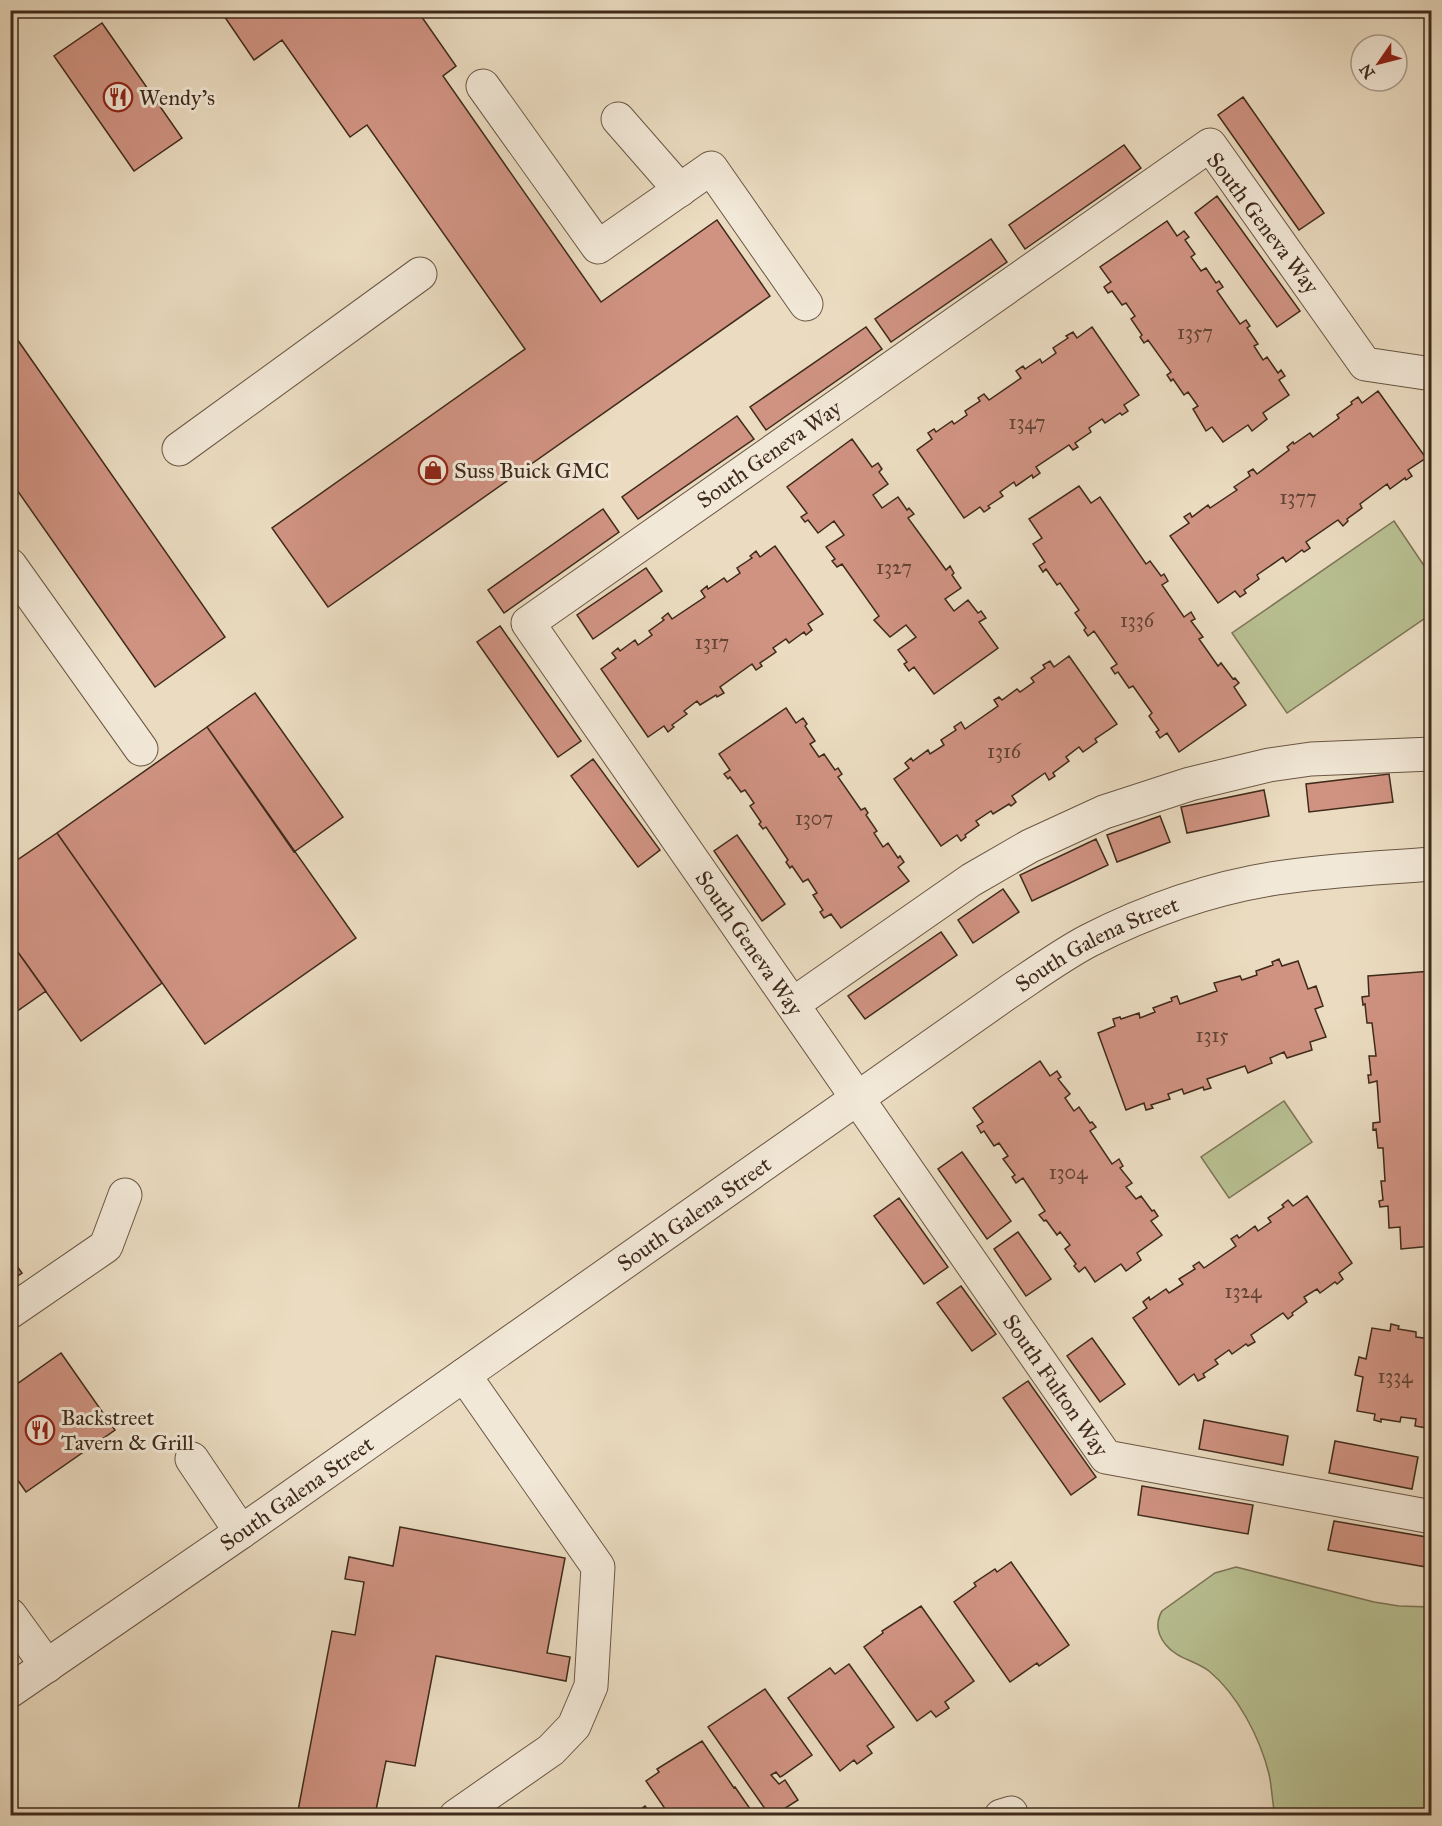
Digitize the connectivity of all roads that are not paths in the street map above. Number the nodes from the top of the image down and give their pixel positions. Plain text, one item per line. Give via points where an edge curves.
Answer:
1 (483, 86) dead end
2 (618, 119) dead end
3 (680, 190) junction
4 (420, 274) dead end
5 (806, 304) dead end
6 (1431, 374) edge
7 (179, 449) dead end
8 (10, 565) edge
9 (141, 749) dead end
10 (1431, 754) edge
11 (1431, 864) edge
12 (793, 1004) junction
13 (858, 1099) junction
14 (125, 1195) dead end
15 (10, 1312) edge
16 (464, 1375) junction
17 (192, 1459) dead end
18 (1431, 1517) edge
19 (242, 1532) junction
20 (10, 1615) edge
21 (47, 1666) junction
22 (10, 1691) edge
23 (456, 1815) edge

1 - 3 street via 598,247
2 - 3 street
3 - 5 street via 711,168
4 - 7 street
6 - 12 street, South Geneva Way via 1365,364 1210,145 528,623
8 - 9 street
10 - 12 street via 1311,759 1269,765 1190,784 1104,812 1030,846 972,880
11 - 13 street, South Galena Street via 1276,878 1147,914 1087,942 1045,968
12 - 13 street, South Geneva Way
13 - 16 street, South Galena Street
13 - 18 street, South Fulton Way via 1106,1457
14 - 15 street via 106,1246
16 - 19 street, South Galena Street
16 - 23 street via 598,1567 591,1686 574,1726 551,1750
17 - 19 street
19 - 21 street, South Galena Street
20 - 21 street
21 - 22 street, South Galena Street

